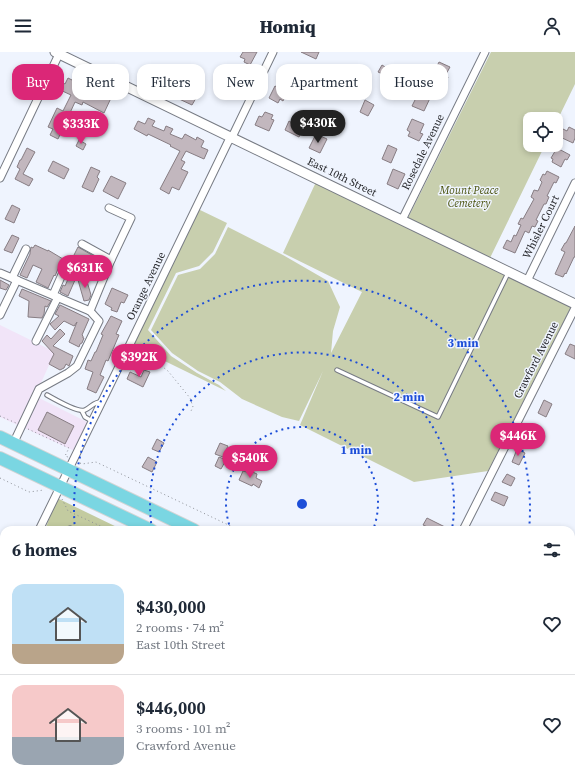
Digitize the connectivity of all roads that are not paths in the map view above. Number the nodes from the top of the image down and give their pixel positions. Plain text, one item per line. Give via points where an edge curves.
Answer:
1 (274, 52) edge
2 (485, 52) edge
3 (58, 53) edge
4 (232, 137) junction
5 (3, 165) edge
6 (0, 178) edge
7 (575, 183) edge
8 (109, 208) dead end
9 (402, 220) junction
10 (82, 244) dead end
11 (26, 249) dead end
12 (111, 260) junction
13 (67, 263) dead end
14 (508, 272) junction
15 (0, 273) edge
16 (14, 279) junction
17 (527, 281) junction
18 (55, 296) junction
19 (575, 304) edge
20 (575, 308) edge
21 (90, 311) junction
22 (0, 314) edge
23 (36, 341) dead end
24 (337, 370) dead end
25 (47, 395) dead end
26 (102, 402) junction
27 (82, 411) junction
28 (92, 421) junction
29 (0, 438) edge
30 (13, 444) junction
31 (0, 458) edge
32 (71, 465) junction
33 (60, 487) junction
34 (41, 526) edge
35 (143, 526) edge
36 (186, 526) edge
37 (465, 526) edge

1 - 4 street, Orange Avenue
2 - 9 street, Rosedale Avenue
3 - 4 street, East 10th Street
3 - 5 street
4 - 9 street, East 10th Street
4 - 26 street, Orange Avenue
5 - 6 street
7 - 17 street, Whisler Court
8 - 12 street via 131,218
9 - 14 street, East 10th Street
10 - 12 street
11 - 16 street
12 - 21 street
13 - 18 street
14 - 17 street, East 10th Street
14 - 24 lane via 438,417
15 - 16 street
16 - 18 street
16 - 22 street
17 - 19 street, East 10th Street
18 - 21 street
18 - 23 street
20 - 37 street, Crawford Avenue
21 - 30 street via 99,322 77,366 39,389
25 - 27 lane
26 - 27 lane
26 - 28 street, Orange Avenue
27 - 28 lane via 85,417
28 - 32 street, Orange Avenue
29 - 30 highway
30 - 32 highway
31 - 33 highway
32 - 33 street, Orange Avenue
32 - 36 highway
33 - 34 street, Orange Avenue
33 - 35 highway

